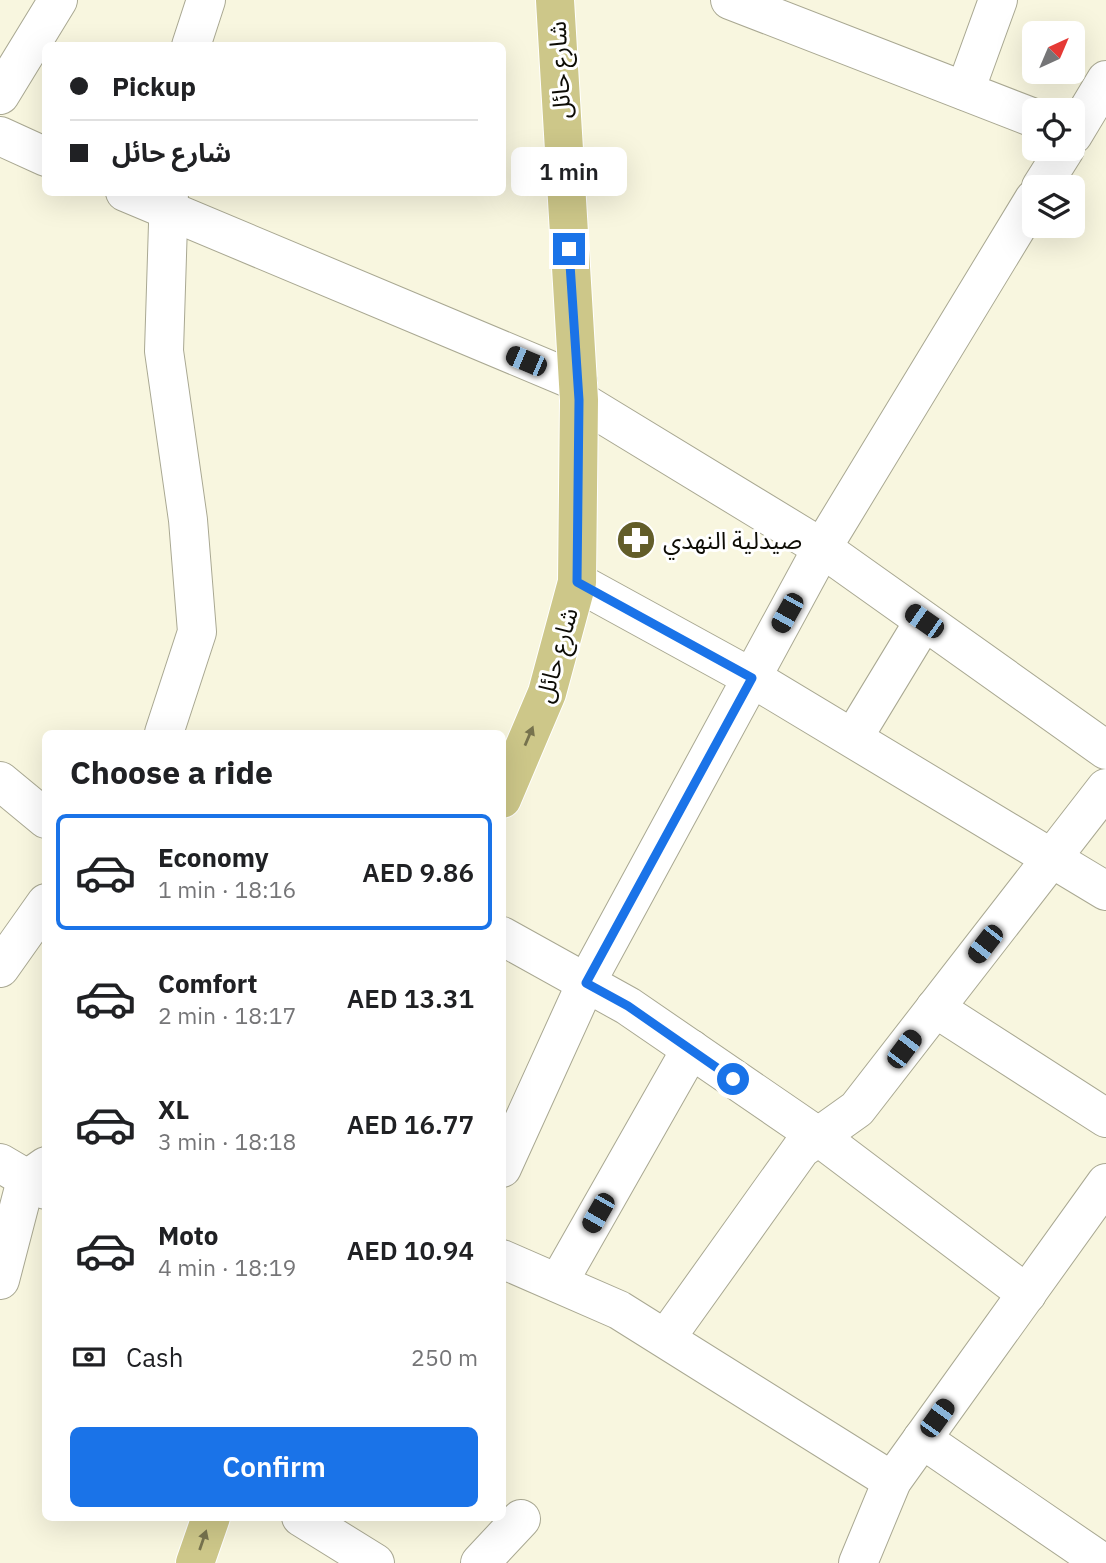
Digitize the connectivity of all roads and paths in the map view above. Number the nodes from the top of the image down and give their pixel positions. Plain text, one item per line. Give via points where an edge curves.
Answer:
1 (58, 0) edge
2 (206, 0) edge
3 (555, 0) edge
4 (730, 0) edge
5 (998, 0) edge
6 (192, 42) edge
7 (1106, 80) edge
8 (965, 91) junction
9 (0, 95) edge
10 (1022, 113) edge
11 (1085, 124) edge
12 (0, 136) edge
13 (42, 155) edge
14 (1061, 161) edge
15 (1050, 175) edge
16 (142, 196) edge
17 (168, 202) edge
18 (1022, 219) edge
19 (578, 391) junction
20 (822, 548) junction
21 (577, 582) junction
22 (924, 621) junction
23 (752, 678) junction
24 (165, 730) edge
25 (853, 738) junction
26 (1106, 750) edge
27 (0, 781) edge
28 (1106, 788) edge
29 (506, 790) edge
30 (42, 816) edge
31 (1052, 857) junction
32 (1106, 891) edge
33 (42, 909) edge
34 (506, 938) edge
35 (0, 968) edge
36 (586, 983) junction
37 (935, 1008) junction
38 (691, 1049) junction
39 (1106, 1118) edge
40 (818, 1137) junction
41 (506, 1159) edge
42 (29, 1175) edge
43 (1106, 1183) edge
44 (506, 1261) edge
45 (0, 1280) edge
46 (558, 1283) junction
47 (1027, 1294) junction
48 (666, 1338) junction
49 (922, 1439) junction
50 (892, 1482) junction
51 (521, 1519) dead end
52 (210, 1521) edge
53 (307, 1521) edge
54 (195, 1563) edge
55 (375, 1563) edge
56 (480, 1563) edge
57 (858, 1563) edge
58 (1102, 1563) edge

1 - 9 street
2 - 6 street
3 - 19 main road, شارع حائل
4 - 8 street
5 - 8 street
7 - 11 street
8 - 10 street
12 - 13 street
14 - 15 street
16 - 17 street
17 - 19 street
17 - 24 street via 164,351 188,520 197,632
18 - 20 street
19 - 20 street
19 - 21 main road, شارع حائل
20 - 22 street
20 - 23 street
21 - 23 street
29 -> 21 main road, شارع حائل via 547,693
22 - 25 street
22 - 26 street
23 - 25 street
23 - 36 street
25 - 31 street
27 - 30 street
28 - 31 street
31 - 32 street
31 - 37 street
33 - 35 street
34 - 36 street
36 - 38 street
36 - 41 street
37 - 39 street
37 - 40 street via 857,1110
38 - 40 street
38 - 46 street
40 - 47 street
40 - 48 street via 801,1149
42 - 45 street
43 - 47 street
44 - 46 street
46 - 48 street via 619,1310
47 - 49 street
48 - 50 street
49 - 50 street
49 - 58 street
50 - 57 street
51 - 56 street
54 -> 52 main road
53 - 55 street

